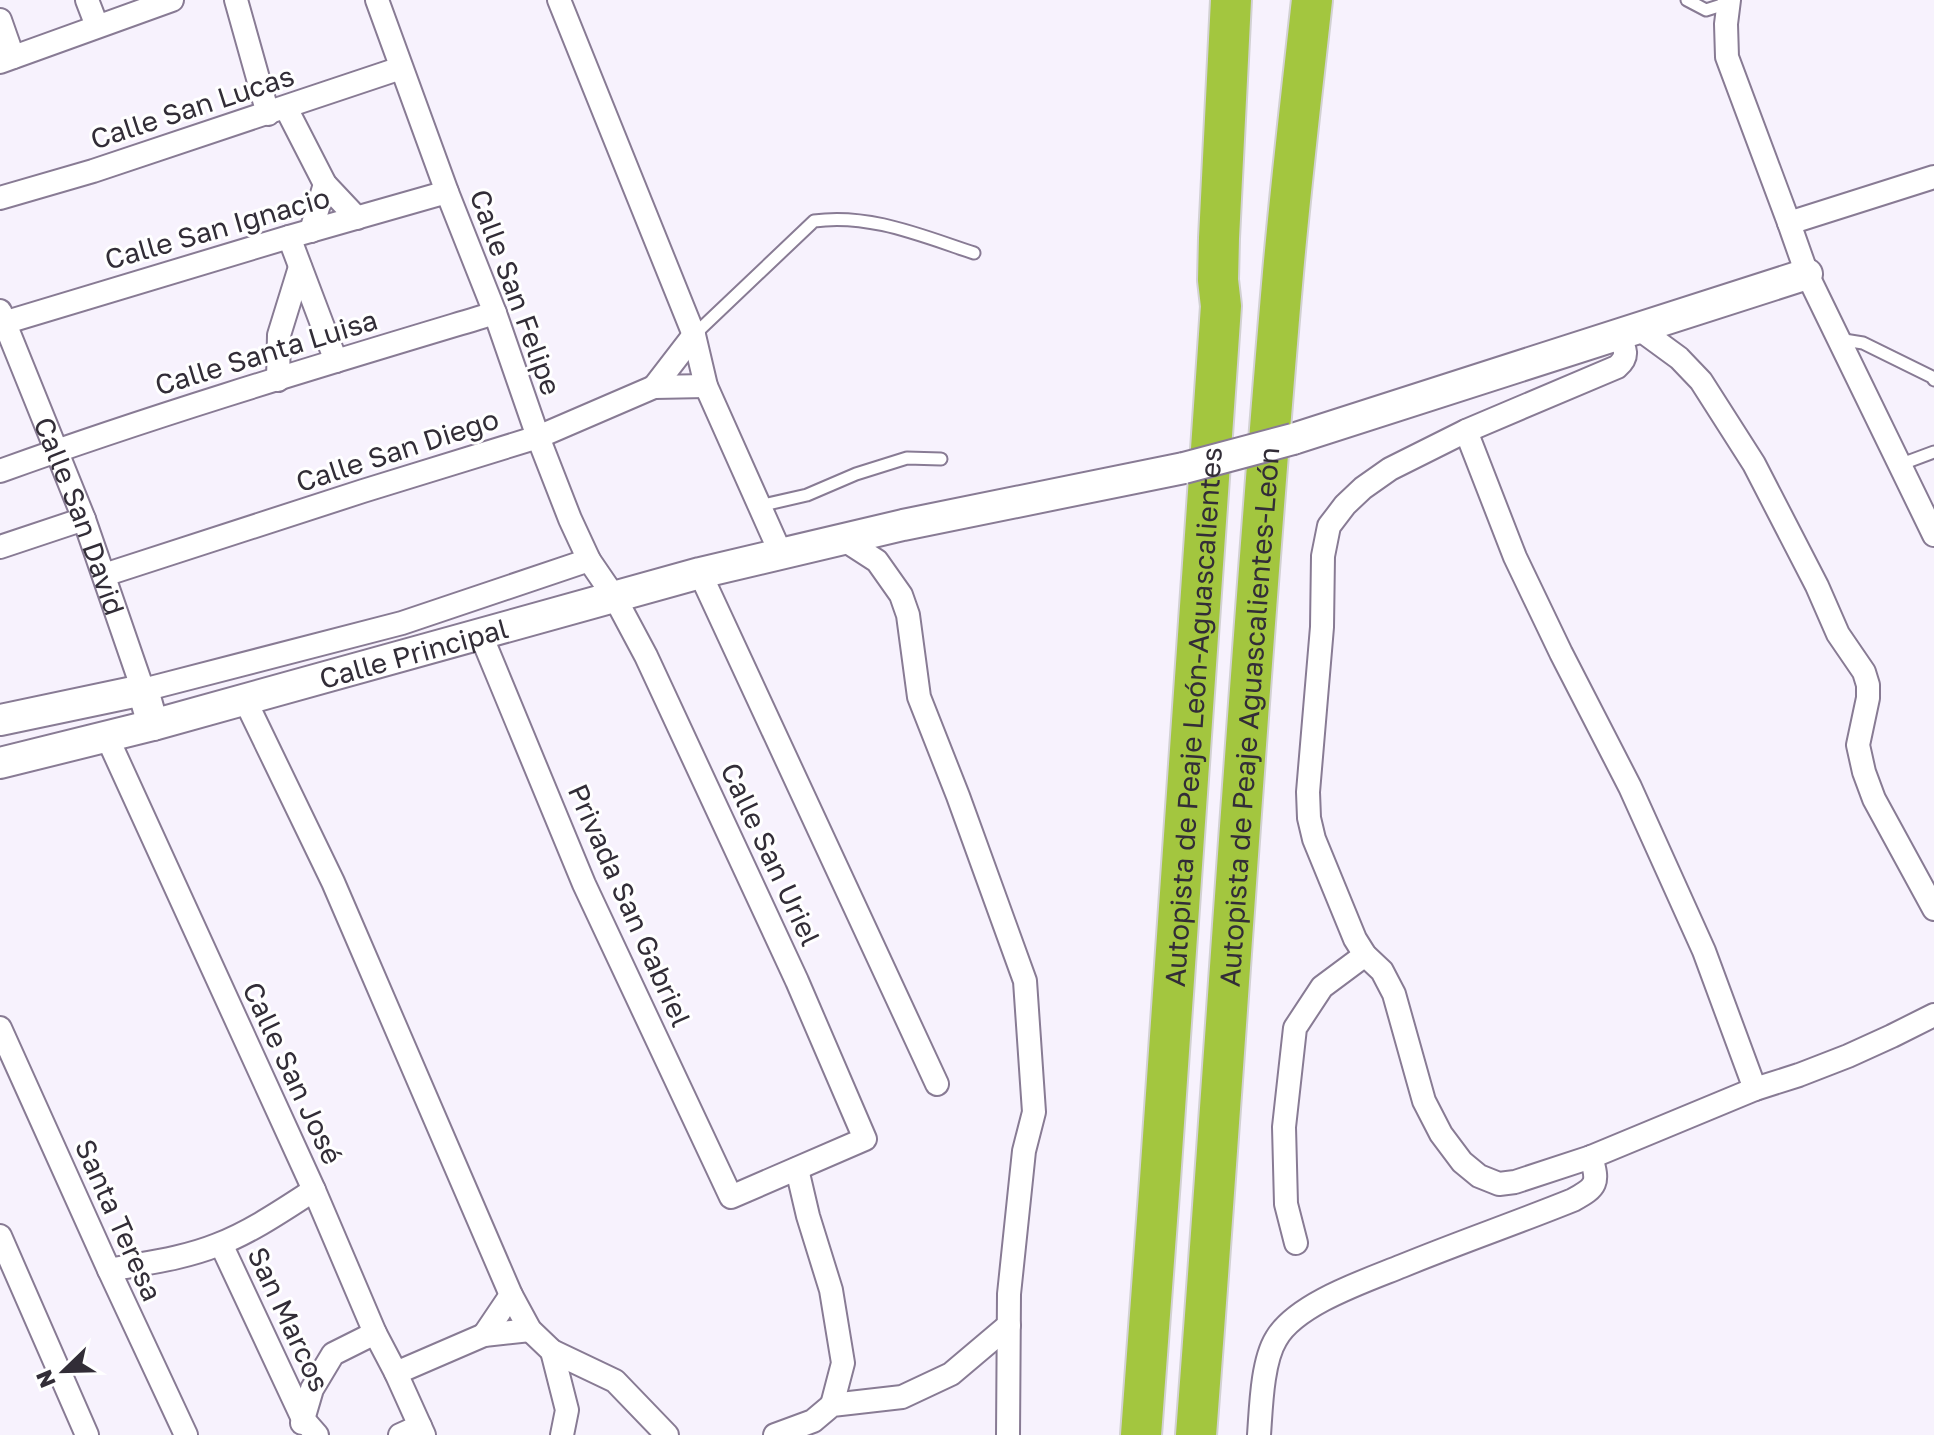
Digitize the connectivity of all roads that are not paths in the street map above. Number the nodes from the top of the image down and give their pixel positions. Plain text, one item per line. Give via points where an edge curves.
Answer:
1 (87, 0) edge
2 (172, 0) edge
3 (236, 0) edge
4 (377, 0) edge
5 (559, 0) edge
6 (1231, 0) edge
7 (1250, 0) edge
8 (1296, 0) edge
9 (1312, 0) edge
10 (1687, 0) edge
11 (1729, 1) edge
12 (0, 20) edge
13 (97, 26) junction
14 (7, 59) edge
15 (401, 68) junction
16 (277, 111) junction
17 (1934, 177) edge
18 (325, 184) junction
19 (447, 192) junction
20 (0, 198) edge
21 (357, 218) junction
22 (1789, 223) junction
23 (311, 231) junction
24 (289, 237) junction
25 (974, 253) dead end
26 (300, 267) junction
27 (1284, 271) junction
28 (1807, 274) junction
29 (1221, 306) junction
30 (495, 313) junction
31 (2, 319) edge
32 (1628, 332) junction
33 (694, 335) junction
34 (1837, 339) junction
35 (336, 361) junction
36 (278, 380) junction
37 (1934, 380) edge
38 (706, 386) junction
39 (654, 387) junction
40 (1466, 431) junction
41 (538, 437) junction
42 (55, 451) junction
43 (1934, 452) edge
44 (941, 459) dead end
45 (1899, 465) junction
46 (0, 471) edge
47 (759, 506) junction
48 (84, 519) junction
49 (1934, 535) edge
50 (836, 541) junction
51 (0, 547) edge
52 (781, 554) junction
53 (589, 560) junction
54 (700, 573) junction
55 (104, 575) junction
56 (615, 598) junction
57 (481, 635) junction
58 (143, 690) junction
59 (245, 700) junction
60 (0, 720) edge
61 (153, 725) junction
62 (107, 737) junction
63 (0, 763) edge
64 (1934, 909) edge
65 (1365, 955) junction
66 (1934, 1015) edge
67 (0, 1028) edge
68 (937, 1084) dead end
69 (1755, 1089) junction
70 (1591, 1157) junction
71 (797, 1169) junction
72 (314, 1190) junction
73 (0, 1236) edge
74 (1296, 1243) dead end
75 (221, 1244) junction
76 (109, 1270) junction
77 (511, 1295) junction
78 (1009, 1325) junction
79 (530, 1330) junction
80 (375, 1333) junction
81 (484, 1335) junction
82 (552, 1351) junction
83 (396, 1373) junction
84 (832, 1405) junction
85 (306, 1430) edge
86 (415, 1432) edge
87 (87, 1435) edge
88 (186, 1435) edge
89 (562, 1435) edge
90 (667, 1435) edge
91 (775, 1435) edge
92 (1008, 1435) edge
93 (1141, 1435) edge
94 (1196, 1435) edge
95 (1259, 1435) edge

1 - 13 street
2 - 13 street
3 - 16 street
4 - 15 street, Calle San Felipe
5 - 33 street
6 - 29 highway, Autopista de Peaje León-Aguascalientes via 1219,238
7 - 29 highway via 1228,284
8 - 27 highway via 1283,200
9 - 27 highway, Autopista de Peaje Aguascalientes-León
10 - 11 lane via 1706,10
11 - 22 street via 1727,57
12 - 14 street
13 - 14 street
15 - 16 street, Calle San Lucas
15 - 19 street, Calle San Felipe
16 - 18 street
16 - 20 street, Calle San Lucas
17 - 22 street
18 - 21 street
18 - 23 street
19 - 21 street, Calle San Ignacio
19 - 30 street, Calle San Felipe
21 - 23 street, Calle San Ignacio
22 - 28 street
23 - 24 street, Calle San Ignacio
24 - 26 street
24 - 31 street, Calle San Ignacio
25 - 33 lane via 891,225 814,221
26 - 35 street
26 - 36 street via 279,335
27 - 94 highway, Autopista de Peaje Aguascalientes-León
28 - 32 street, Calle Principal
28 - 34 street
29 - 93 highway, Autopista de Peaje León-Aguascalientes
30 - 35 street, Calle Santa Luisa
30 - 41 street, Calle San Felipe
31 - 42 street, Calle San David
32 - 40 street via 1626,355 1617,367
32 - 50 street, Calle Principal, bridge via 1293,439 1184,468
32 - 64 street via 1679,358 1701,381 1754,464 1838,634 1864,672 1868,698 1858,745 1864,772
33 - 38 street
33 - 39 street
34 - 37 lane via 1863,343
34 - 45 street
35 - 36 street, Calle Santa Luisa
36 - 42 street, Calle Santa Luisa
38 - 39 street, Calle San Diego
38 - 47 street
39 - 41 street, Calle San Diego
40 - 65 street via 1363,488 1329,526 1323,556 1309,818
40 - 69 street via 1515,557 1630,787 1704,951
41 - 53 street, Calle San Felipe
41 - 55 street, Calle San Diego
42 - 46 street, Calle Santa Luisa
42 - 48 street, Calle San David
43 - 45 lane
44 - 47 lane via 907,458 807,495
45 - 49 street
47 - 52 street
48 - 51 street
48 - 55 street, Calle San David
50 - 52 street, Calle Principal
50 - 78 street via 877,561 901,595 919,697 1025,981 1034,1112 1024,1151
52 - 54 street, Calle Principal
53 - 56 street, Calle San Felipe
53 - 58 street via 402,623
54 - 56 street, Calle Principal
54 - 68 street
55 - 58 street, Calle San David
56 - 57 street, Calle Principal
56 - 71 street, Calle San Uriel via 737,851 865,1139
57 - 59 street, Calle Principal
57 - 71 street, Privada San Gabriel via 584,884 731,1197
58 - 60 street
58 - 61 street, Calle San David
59 - 61 street, Calle Principal
59 - 77 street via 333,882
61 - 62 street, Calle Principal
62 - 63 street, Calle Principal
62 - 72 street, Calle San José
65 - 70 street via 1382,971 1394,994 1424,1101 1462,1162 1499,1184
65 - 74 street via 1322,987 1295,1028 1284,1127 1286,1204
66 - 69 street via 1848,1056
67 - 76 street, Santa Teresa
69 - 70 street
70 - 95 street via 1594,1187 1573,1200 1343,1290 1293,1319 1276,1339 1266,1368
71 - 84 street via 831,1290 843,1363
72 - 75 street
72 - 80 street, Calle San José
73 - 87 street
75 - 76 street
75 - 85 street, San Marcos
76 - 88 street, Santa Teresa
77 - 79 street
77 - 81 street
78 - 84 street via 951,1374 902,1397
78 - 92 street
79 - 81 street
79 - 82 street
80 - 83 street, Calle San José
80 - 85 street via 333,1354 312,1389
81 - 83 street
82 - 89 street via 567,1410
82 - 90 street via 615,1381
83 - 86 street, Calle San José
84 - 91 street via 813,1421

